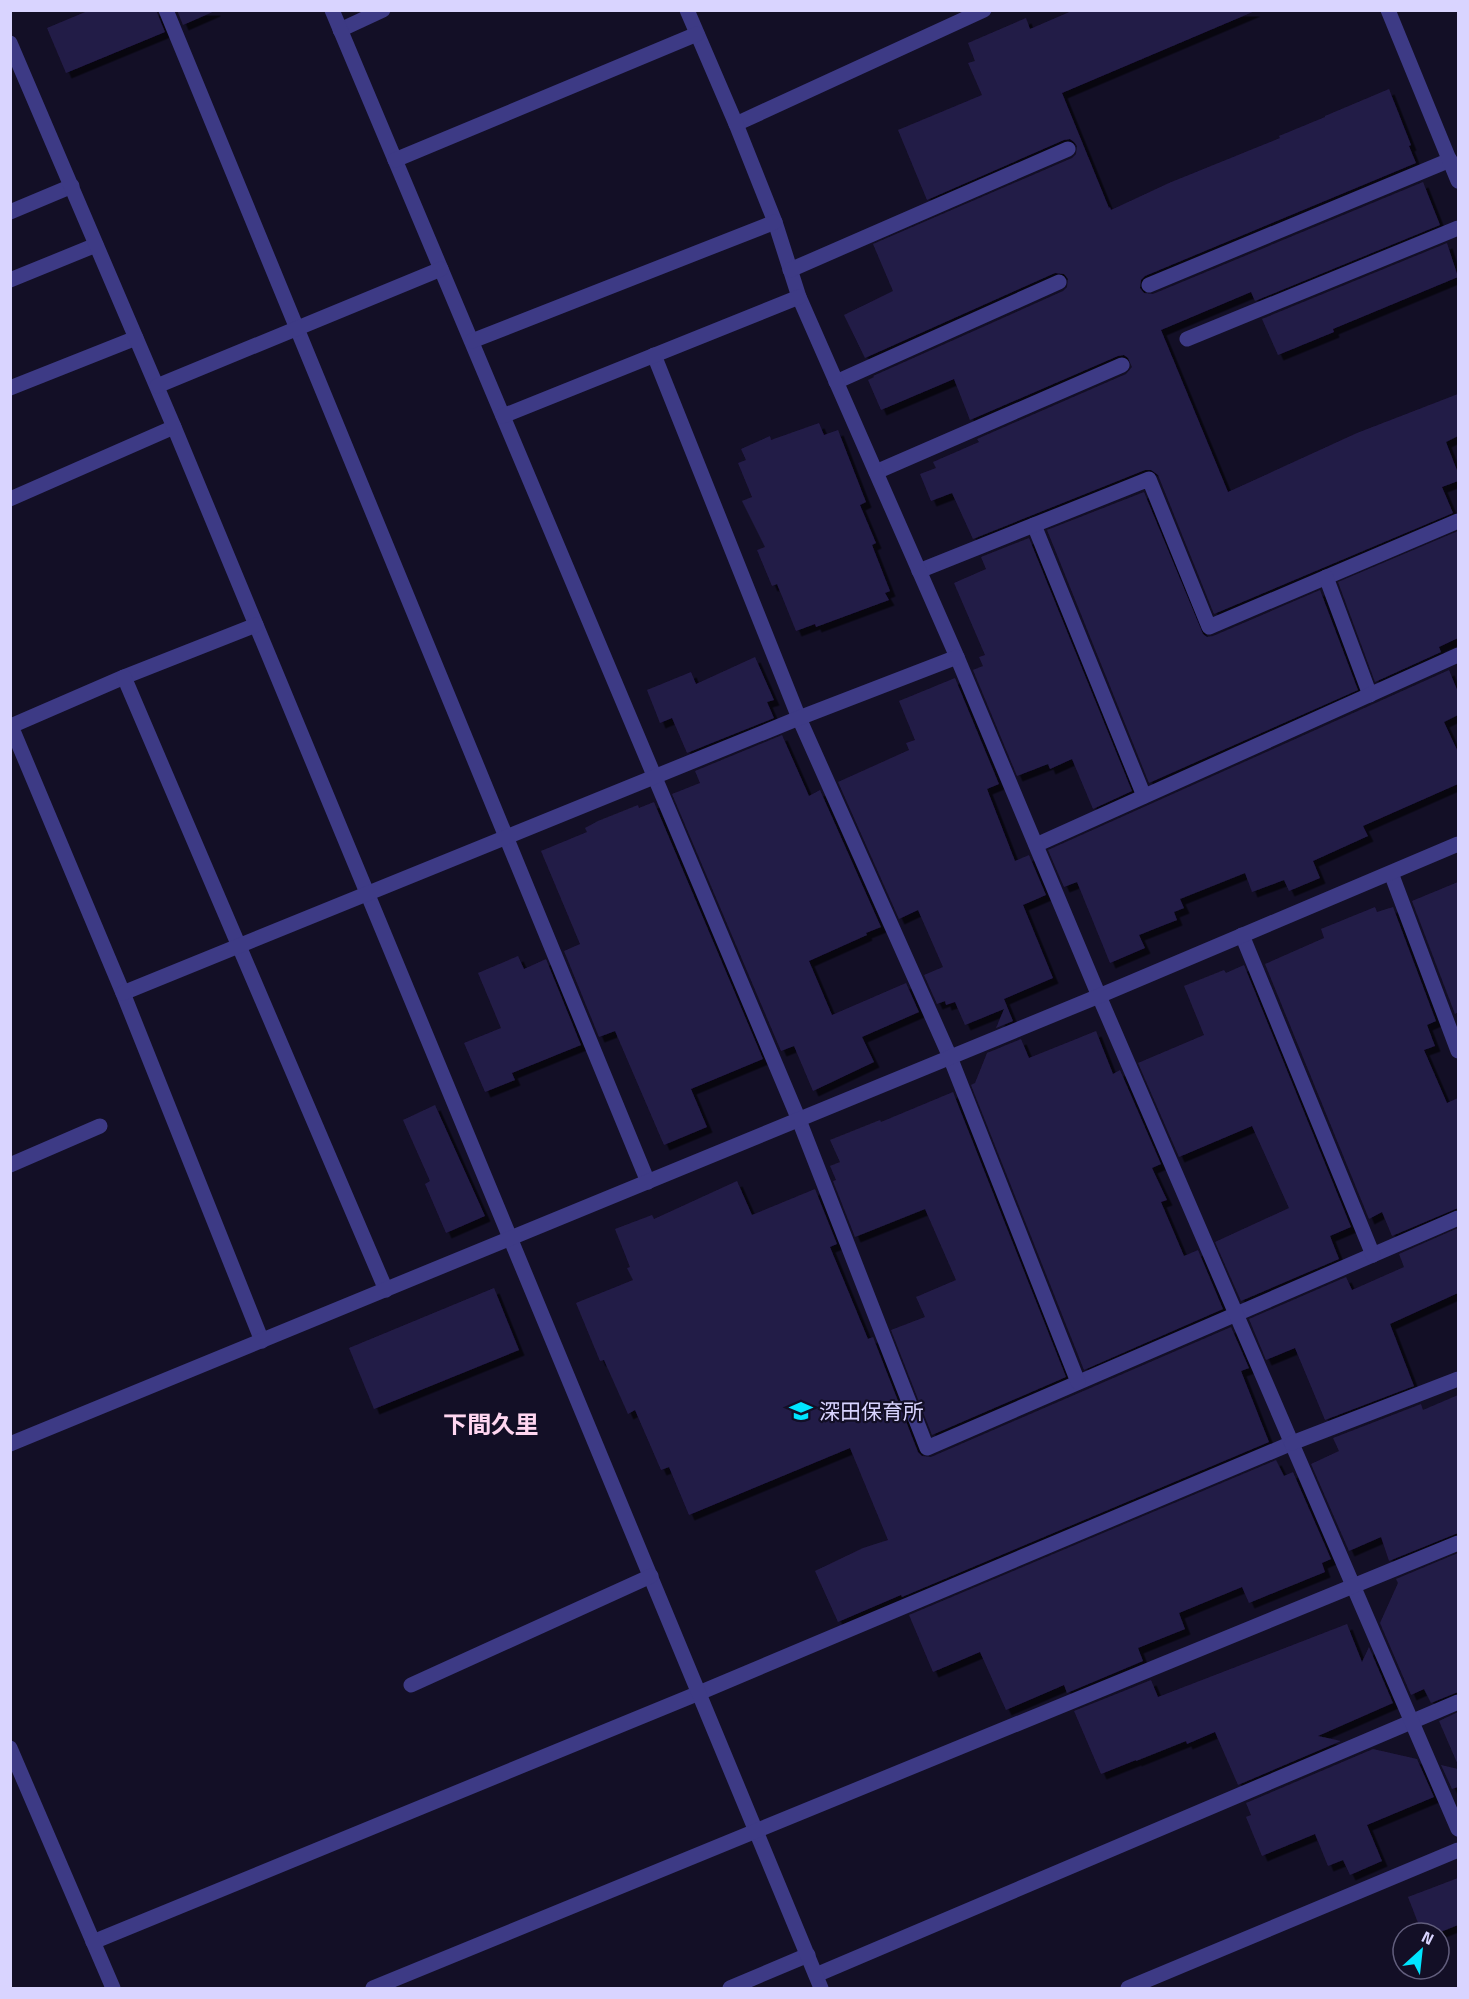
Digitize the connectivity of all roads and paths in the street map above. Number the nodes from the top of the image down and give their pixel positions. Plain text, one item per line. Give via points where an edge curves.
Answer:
1 (166, 10) edge
2 (332, 10) edge
3 (383, 10) edge
4 (687, 10) edge
5 (984, 10) edge
6 (1388, 10) edge
7 (340, 30) junction
8 (697, 34) junction
9 (10, 43) edge
10 (736, 123) junction
11 (1068, 149) dead end
12 (395, 160) junction
13 (1450, 160) junction
14 (1458, 181) edge
15 (72, 186) junction
16 (10, 212) edge
17 (775, 222) junction
18 (1458, 228) edge
19 (96, 245) junction
20 (441, 269) junction
21 (790, 270) junction
22 (10, 280) edge
23 (1059, 282) dead end
24 (1149, 285) dead end
25 (799, 297) junction
26 (297, 328) junction
27 (136, 338) junction
28 (1186, 339) dead end
29 (472, 341) junction
30 (654, 356) junction
31 (1122, 365) dead end
32 (836, 381) junction
33 (157, 386) junction
34 (10, 388) edge
35 (503, 416) junction
36 (174, 427) junction
37 (876, 472) junction
38 (10, 499) edge
39 (1458, 521) edge
40 (1034, 525) junction
41 (919, 571) junction
42 (1326, 577) junction
43 (256, 625) junction
44 (1458, 655) edge
45 (957, 657) junction
46 (124, 677) junction
47 (1370, 694) junction
48 (799, 718) junction
49 (655, 776) junction
50 (1144, 796) junction
51 (506, 837) junction
52 (1458, 844) edge
53 (1036, 845) junction
54 (1391, 873) junction
55 (368, 893) junction
56 (1242, 935) junction
57 (238, 946) junction
58 (123, 993) junction
59 (1099, 996) junction
60 (1458, 1046) edge
61 (950, 1057) junction
62 (799, 1120) junction
63 (100, 1126) dead end
64 (10, 1165) edge
65 (648, 1182) junction
66 (1458, 1218) edge
67 (511, 1239) junction
68 (1373, 1255) junction
69 (386, 1290) junction
70 (1236, 1313) junction
71 (262, 1341) junction
72 (1458, 1379) edge
73 (1078, 1382) junction
74 (1292, 1443) junction
75 (10, 1444) edge
76 (1458, 1543) edge
77 (651, 1576) junction
78 (1353, 1586) junction
79 (411, 1685) dead end
80 (699, 1693) junction
81 (1458, 1702) edge
82 (1412, 1722) junction
83 (10, 1748) edge
84 (1458, 1828) edge
85 (756, 1830) junction
86 (1458, 1850) edge
87 (93, 1942) junction
88 (808, 1955) junction
89 (818, 1982) edge
90 (113, 1989) edge
91 (373, 1989) edge
92 (730, 1989) edge
93 (1128, 1989) edge

1 - 26 street
2 - 7 street
3 - 7 street
4 - 8 street
5 - 10 street
6 - 13 street
7 - 12 street
8 - 10 street
8 - 12 street
9 - 15 street
10 - 17 street
11 - 21 street
12 - 20 street
13 - 14 street
13 - 24 street
15 - 16 street
15 - 19 street
17 - 21 street
17 - 29 street
18 - 28 street
19 - 22 street
19 - 27 street
20 - 26 street
20 - 29 street
21 - 25 street
23 - 32 street
25 - 30 street
25 - 32 street
26 - 33 street
26 - 51 street
27 - 33 street
27 - 34 street
29 - 35 street
30 - 35 street
30 - 48 street
31 - 37 street
32 - 37 street
33 - 36 street
35 - 49 street
36 - 38 street
36 - 43 street
37 - 41 street
39 - 42 street
40 - 41 street
40 - 42 street via 1149,479 1209,627
40 - 50 street
41 - 45 street
42 - 47 street
43 - 46 street
43 - 55 street
44 - 47 street
45 - 48 street
45 - 53 street
46 - 57 street
46 - 58 street via 11,726
47 - 50 street
48 - 49 street
48 - 61 street
49 - 51 street
49 - 62 street
50 - 53 street
51 - 55 street
51 - 65 street
52 - 54 street
53 - 59 street
54 - 56 street
54 - 60 street
55 - 57 street
55 - 67 street
56 - 59 street
56 - 68 street
57 - 58 street
57 - 69 street
58 - 71 street
59 - 61 street
59 - 70 street
61 - 62 street
61 - 73 street
62 - 65 street
62 - 73 street via 927,1448
63 - 64 street
65 - 67 street
66 - 68 street
67 - 69 street
67 - 77 street
68 - 70 street
69 - 71 street
70 - 73 street
70 - 74 street
71 - 75 street
72 - 74 street
74 - 78 street
74 - 80 street
76 - 78 street
77 - 79 street
77 - 80 street
78 - 82 street
78 - 85 street
80 - 85 street
80 - 87 street
81 - 82 street
82 - 84 street
82 - 89 street
83 - 87 street
85 - 88 street
85 - 91 street
86 - 93 street
87 - 90 street
88 - 89 street
88 - 92 street

